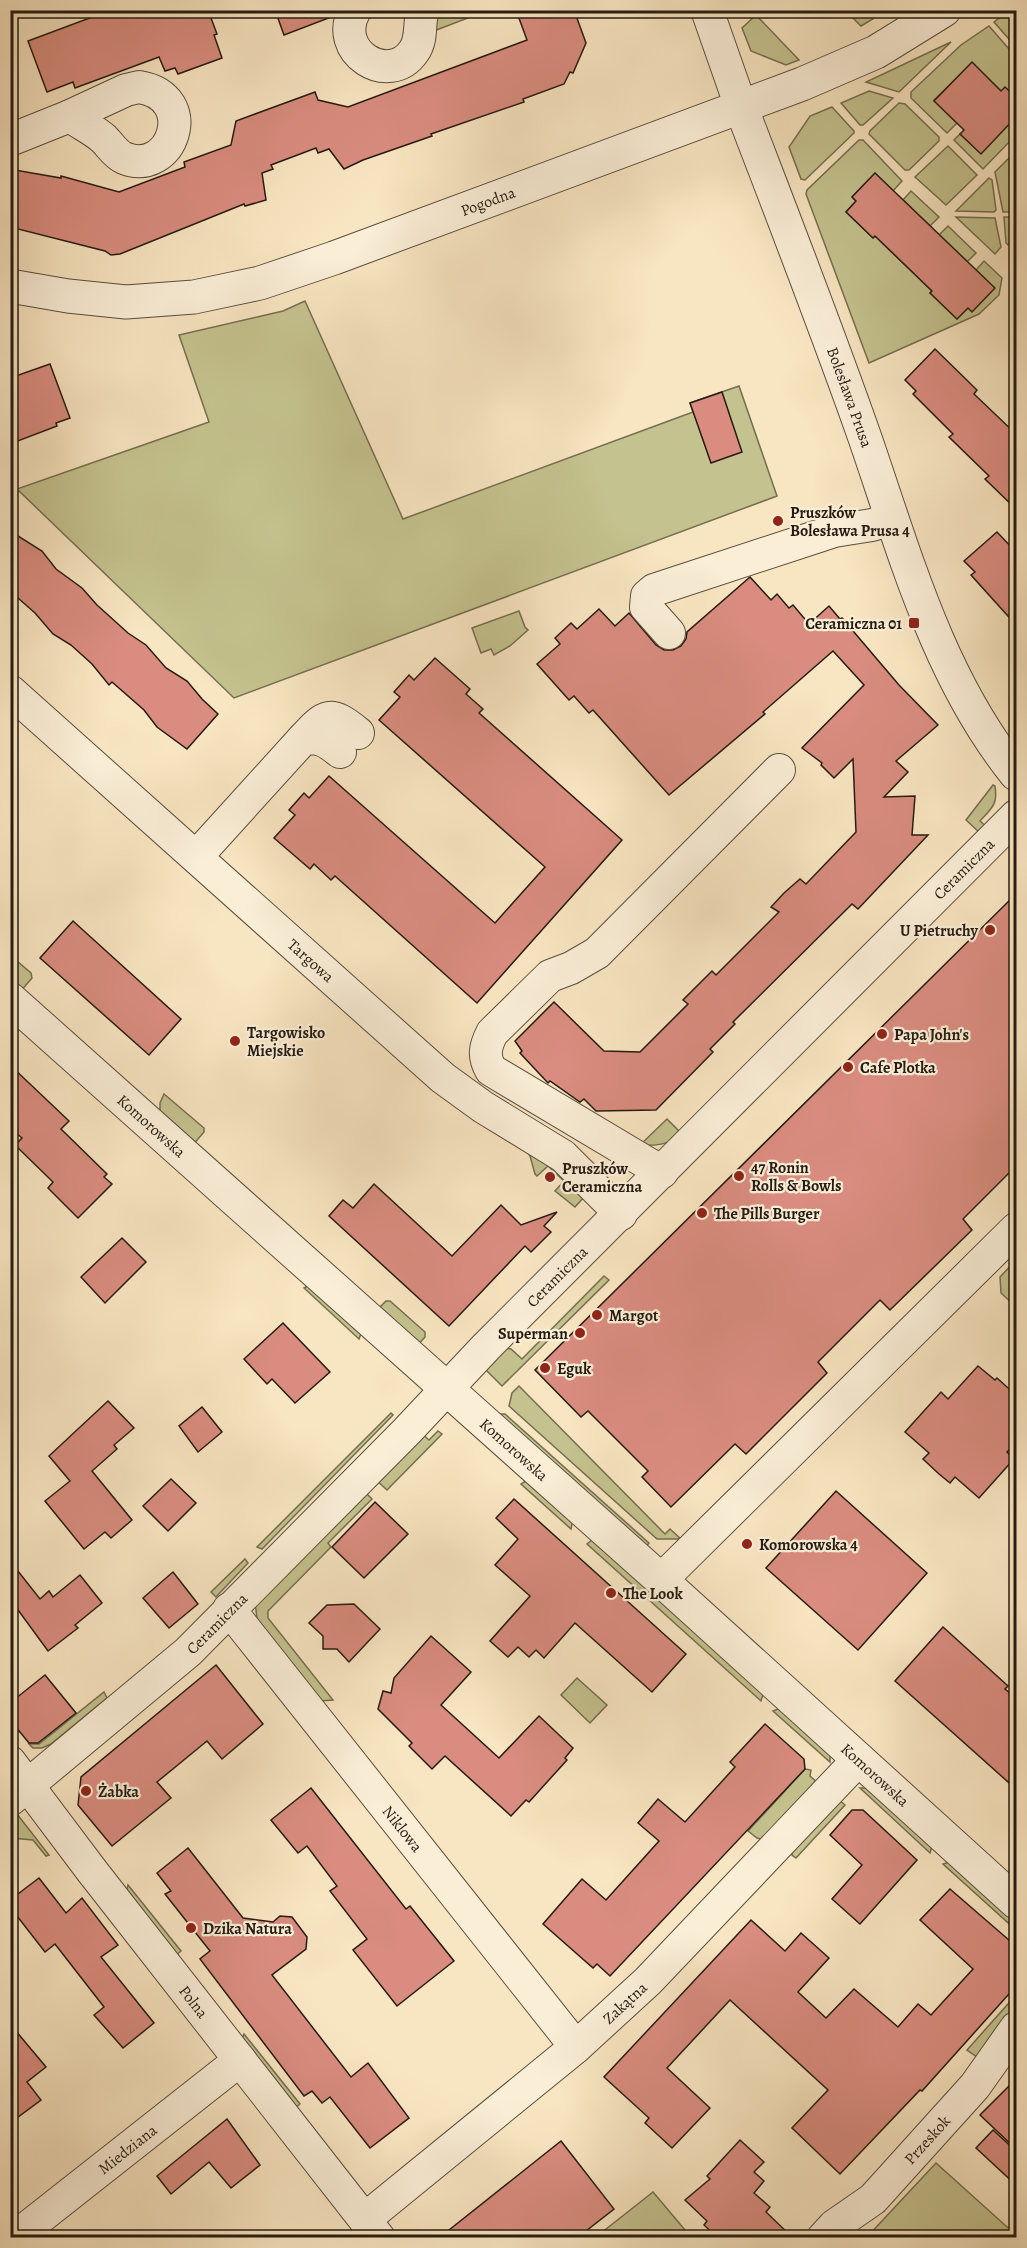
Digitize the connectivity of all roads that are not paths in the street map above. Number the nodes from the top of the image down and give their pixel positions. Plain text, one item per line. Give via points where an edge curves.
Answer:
1 (355, 10) edge
2 (423, 10) edge
3 (706, 10) edge
4 (944, 10) edge
5 (741, 107) junction
6 (70, 116) dead end
7 (10, 140) edge
8 (10, 286) edge
9 (892, 519) junction
10 (669, 633) dead end
11 (10, 691) edge
12 (349, 742) dead end
13 (779, 770) dead end
14 (1017, 774) edge
15 (1017, 816) edge
16 (196, 857) junction
17 (10, 999) edge
18 (662, 1172) junction
19 (621, 1214) junction
20 (1017, 1229) edge
21 (447, 1389) junction
22 (661, 1580) junction
23 (229, 1609) junction
24 (859, 1759) junction
25 (16, 1782) edge
26 (1017, 1902) edge
27 (1017, 2028) edge
28 (576, 2048) junction
29 (240, 2060) junction
30 (372, 2228) edge
31 (14, 2238) edge
32 (823, 2238) edge

1 - 2 street via 349,29 356,51 363,59 384,66 406,60 413,52 419,41
3 - 5 street, Bolesława Prusa
4 - 5 street, Pogodna via 858,60
5 - 8 street, Pogodna via 260,283 194,297 126,302
5 - 9 street, Bolesława Prusa
6 - 7 street
9 - 10 street via 834,531 654,590 647,596 646,607
9 - 14 street, Bolesława Prusa via 945,659 979,721
11 - 16 street, Targowa
12 - 16 street via 334,717 319,721
13 - 18 street via 597,952 550,976 492,1033 486,1044 490,1070
15 - 18 street, Ceramiczna
16 - 19 street, Targowa via 442,1077 562,1156
17 - 21 street, Komorowska
18 - 19 street, Ceramiczna
19 - 21 street, Ceramiczna
20 - 22 street
21 - 22 street, Komorowska
21 - 23 street, Ceramiczna
22 - 24 street, Komorowska
23 - 25 street, Ceramiczna via 188,1652
23 - 28 street, Niklowa
24 - 26 street, Komorowska
24 - 28 street, Zakątna via 648,1981
25 - 29 street, Polna via 92,1871
27 - 32 street, Przeskok via 975,2086 873,2199
28 - 30 street, Zakątna
29 - 30 street, Polna
29 - 31 street, Miedziana

